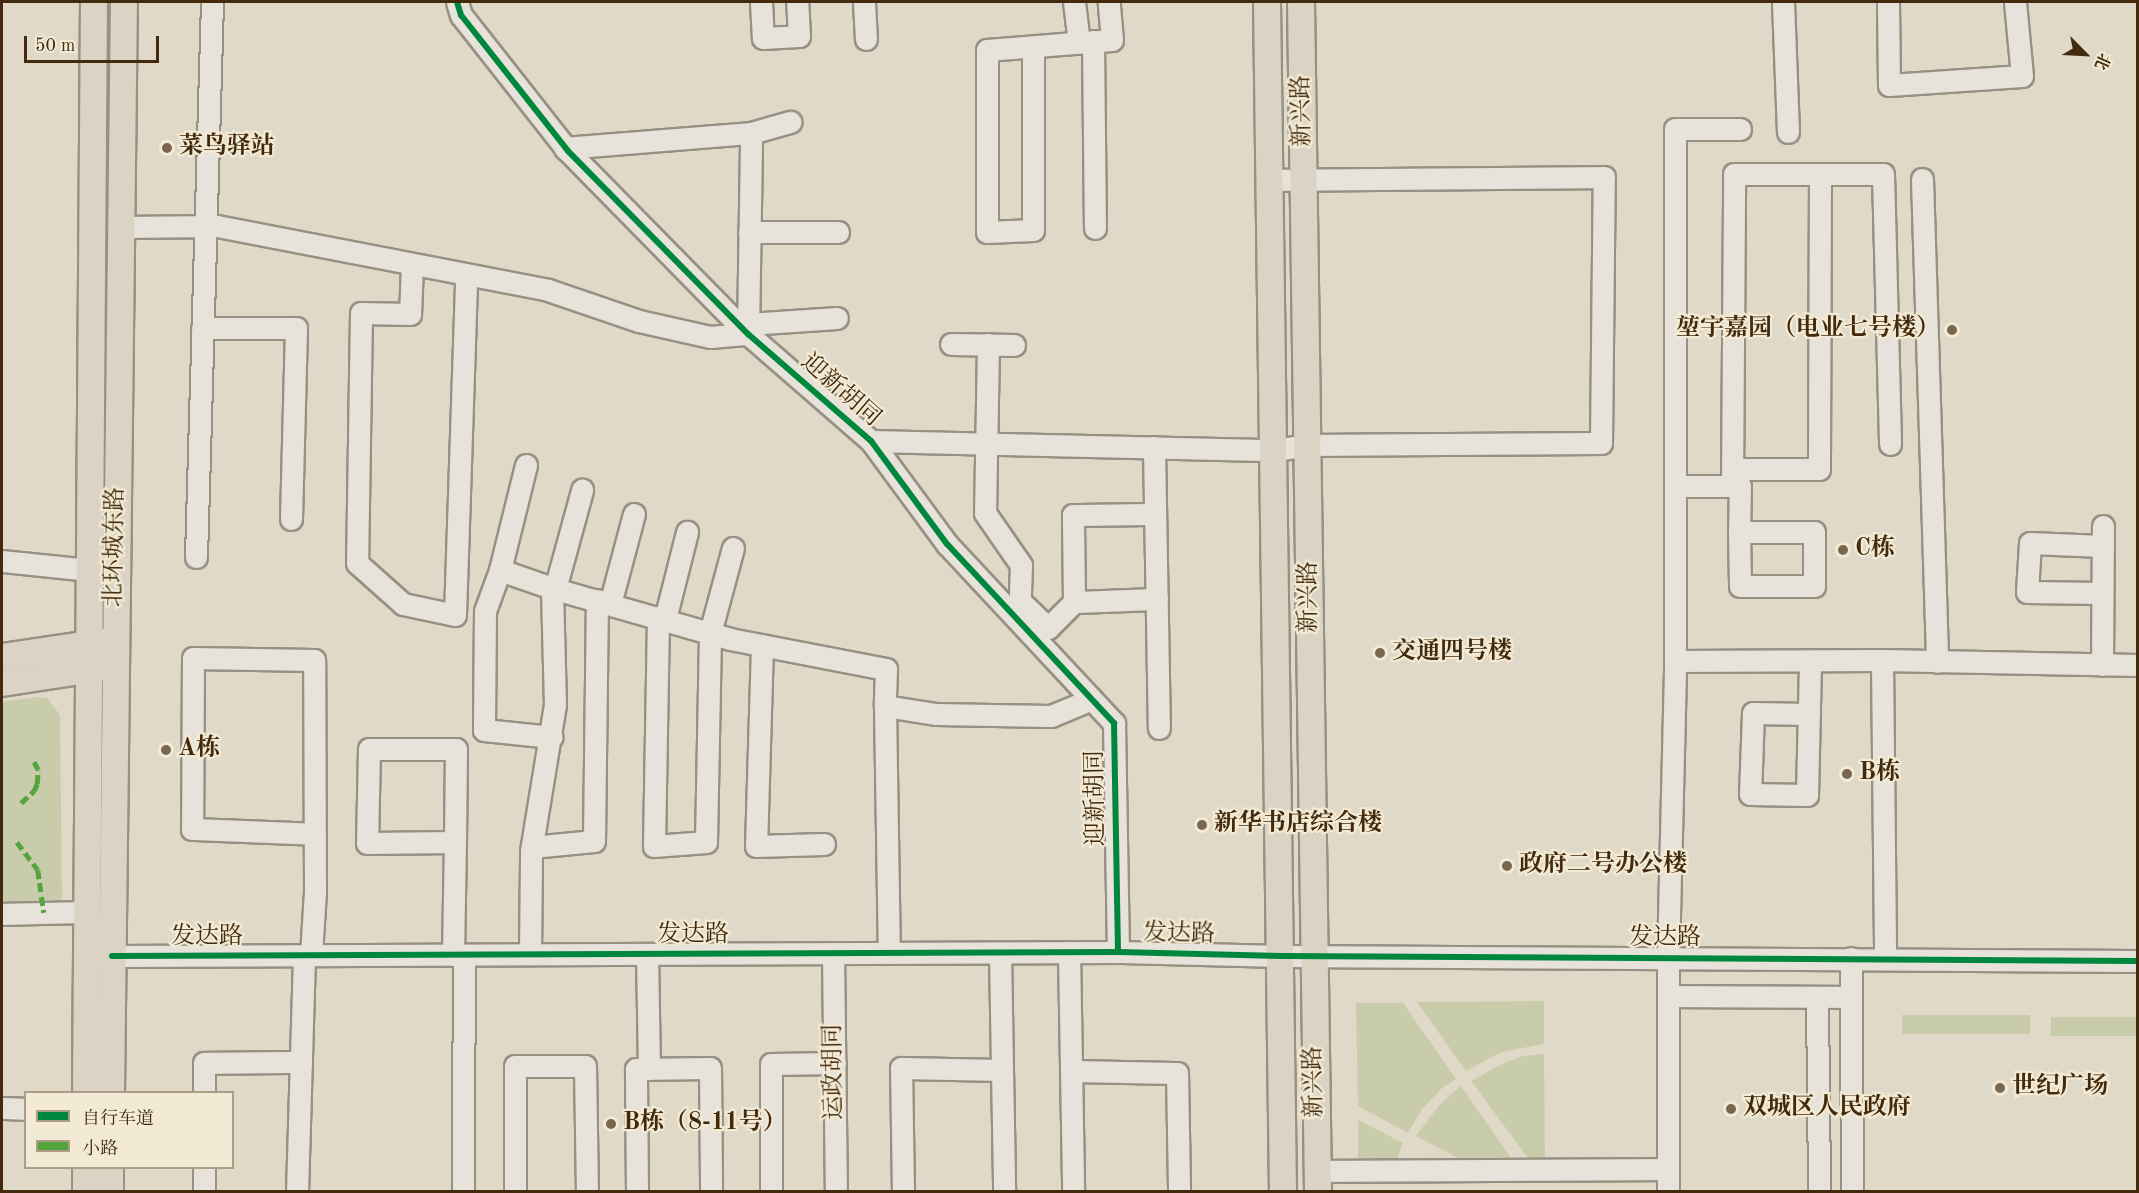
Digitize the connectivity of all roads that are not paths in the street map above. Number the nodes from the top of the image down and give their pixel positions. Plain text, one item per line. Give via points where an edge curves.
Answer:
1 (94, 2) edge
2 (124, 2) edge
3 (212, 2) edge
4 (458, 2) edge
5 (761, 2) edge
6 (797, 2) edge
7 (864, 2) edge
8 (1074, 2) edge
9 (1109, 2) edge
10 (1267, 2) edge
11 (1301, 2) edge
12 (1783, 2) edge
13 (1888, 2) edge
14 (2015, 2) edge
15 (866, 39) dead end
16 (1086, 42) junction
17 (1033, 47) junction
18 (790, 122) dead end
19 (1740, 129) dead end
20 (1788, 132) dead end
21 (751, 133) junction
22 (565, 148) junction
23 (1820, 174) junction
24 (1304, 178) junction
25 (1922, 179) dead end
26 (1270, 180) junction
27 (204, 226) junction
28 (121, 227) junction
29 (1095, 228) dead end
30 (749, 232) junction
31 (838, 232) dead end
32 (412, 265) junction
33 (466, 276) junction
34 (837, 318) dead end
35 (202, 328) junction
36 (748, 329) junction
37 (951, 344) dead end
38 (988, 344) junction
39 (1014, 345) dead end
40 (871, 441) junction
41 (986, 444) junction
42 (1890, 444) dead end
43 (1308, 446) junction
44 (1154, 447) junction
45 (1274, 450) junction
46 (526, 465) dead end
47 (1732, 478) junction
48 (1675, 486) junction
49 (582, 490) dead end
50 (634, 514) dead end
51 (1155, 514) junction
52 (291, 519) dead end
53 (687, 532) dead end
54 (1739, 532) dead end
55 (733, 548) dead end
56 (196, 558) dead end
57 (2, 561) edge
58 (89, 570) junction
59 (500, 570) junction
60 (553, 589) junction
61 (2102, 593) junction
62 (1157, 599) junction
63 (604, 602) junction
64 (1074, 602) junction
65 (1015, 605) junction
66 (661, 618) junction
67 (710, 633) junction
68 (115, 640) junction
69 (88, 644) junction
70 (762, 645) junction
71 (2, 657) edge
72 (1882, 660) junction
73 (1810, 661) junction
74 (1675, 662) junction
75 (1937, 662) junction
76 (115, 665) junction
77 (2102, 665) junction
78 (2138, 665) edge
79 (88, 670) junction
80 (2, 683) edge
81 (1092, 699) junction
82 (885, 706) junction
83 (1809, 714) junction
84 (1159, 728) dead end
85 (552, 736) junction
86 (315, 834) junction
87 (455, 842) junction
88 (824, 844) dead end
89 (532, 847) junction
90 (86, 912) junction
91 (2, 914) edge
92 (1000, 952) junction
93 (1069, 952) junction
94 (1118, 952) junction
95 (833, 953) junction
96 (890, 953) junction
97 (530, 954) junction
98 (647, 954) junction
99 (1312, 954) junction
100 (307, 955) junction
101 (459, 955) junction
102 (112, 956) junction
103 (1281, 956) junction
104 (1668, 957) junction
105 (1851, 958) junction
106 (1885, 958) junction
107 (2138, 961) edge
108 (1668, 996) junction
109 (1817, 997) junction
110 (1851, 997) junction
111 (301, 1062) junction
112 (834, 1063) junction
113 (649, 1069) junction
114 (1002, 1070) junction
115 (1071, 1071) junction
116 (86, 1091) edge
117 (111, 1091) edge
118 (204, 1091) edge
119 (2, 1108) edge
120 (24, 1109) edge
121 (86, 1169) edge
122 (111, 1169) edge
123 (204, 1169) edge
124 (1668, 1169) junction
125 (1318, 1181) edge
126 (86, 1191) edge
127 (110, 1191) edge
128 (204, 1191) edge
129 (297, 1191) edge
130 (463, 1191) edge
131 (515, 1191) edge
132 (587, 1191) edge
133 (637, 1191) edge
134 (711, 1191) edge
135 (771, 1191) edge
136 (836, 1191) edge
137 (903, 1191) edge
138 (1004, 1191) edge
139 (1073, 1191) edge
140 (1179, 1191) edge
141 (1283, 1191) edge
142 (1668, 1191) edge
143 (1819, 1191) edge
144 (1852, 1191) edge

1 - 58 main road, 北环城东路
2 - 28 main road, 北环城东路
3 - 27 street
4 - 22 street, 迎新胡同 via 461,15
5 - 6 street via 763,38 799,36
7 - 15 street
8 - 16 street
9 - 16 street via 1112,40
10 - 26 main road, 新兴路
11 - 24 main road, 新兴路
12 - 20 street
13 - 14 street via 1889,85 2022,76
16 - 17 street
16 - 29 street
17 - 17 street via 987,50 987,232 1033,230
18 - 21 street
19 - 48 street via 1675,129
21 - 22 street
21 - 30 street
22 - 36 street, 迎新胡同
23 - 42 street via 1883,174
23 - 47 street via 1819,470
23 - 47 street via 1734,174
24 - 26 street
24 - 43 main road, 新兴路
24 - 43 street via 1604,177 1601,443
25 - 75 street
26 - 45 main road, 新兴路
27 - 28 street
27 - 32 street
27 - 35 street
28 - 68 main road, 北环城东路
30 - 31 street
30 - 36 street
32 - 33 street
32 - 33 street via 410,314 361,313 357,563 403,604 455,615
33 - 36 street via 548,290 639,321 710,337
34 - 36 street
35 - 52 street via 296,328
35 - 56 street
36 - 40 street, 迎新胡同
37 - 38 street
38 - 39 street
38 - 41 street
40 - 41 street
40 - 65 street, 迎新胡同 via 947,544
41 - 44 street
41 - 65 street via 985,513 1021,565
43 - 45 street
43 - 99 main road, 新兴路
44 - 45 street
44 - 51 street
45 - 103 main road, 新兴路
46 - 59 street
47 - 48 street
47 - 54 street via 1740,486
48 - 74 street
49 - 60 street
50 - 63 street
51 - 62 street
51 - 64 street via 1073,515
53 - 66 street
55 - 67 street
57 - 58 street
58 - 69 main road, 北环城东路
59 - 60 street
59 - 85 street via 485,611 484,730
60 - 63 street
60 - 85 street
61 - 61 street via 2103,536 2030,543 2028,592
61 - 77 street
62 - 64 street
62 - 84 street
63 - 66 street
63 - 89 street via 594,842
64 - 65 street via 1047,628
65 - 81 street, 迎新胡同
66 - 67 street
66 - 67 street via 654,846 706,842
67 - 70 street
68 - 69 main road
68 - 76 main road, 北环城东路
69 - 71 main road
69 - 79 main road, 北环城东路
70 - 82 street via 886,669
70 - 88 street via 756,846
72 - 73 street
72 - 75 street
72 - 106 street
73 - 74 street
73 - 83 street
74 - 104 street
75 - 77 street
76 - 79 main road
76 - 102 main road, 北环城东路
77 - 78 street
79 - 80 main road
79 - 90 main road, 北环城东路
81 - 82 street via 1051,716 936,714
81 - 94 street, 迎新胡同 via 1114,723
82 - 96 street
83 - 83 street via 1807,795 1750,794 1753,713
85 - 89 street
86 - 86 street via 314,660 193,658 192,829
86 - 100 street via 315,892
87 - 87 street via 456,749 369,749 367,843
87 - 101 street
89 - 97 street
90 - 91 street
90 - 116 main road, 北环城东路
92 - 93 street, 发达路
92 - 96 street, 发达路
92 - 114 street
93 - 94 street, 发达路
93 - 115 street
94 - 103 street, 发达路
95 - 96 street, 发达路
95 - 98 street, 发达路
95 - 112 street, 运政胡同
97 - 98 street, 发达路
97 - 101 street, 发达路
98 - 113 street
99 - 103 street, 发达路
99 - 104 street, 发达路
99 - 125 main road, 新兴路
100 - 101 street, 发达路
100 - 102 street, 发达路
100 - 111 street
101 - 130 street
102 - 117 main road, 北环城东路
103 - 141 main road, 新兴路
104 - 105 street, 发达路
104 - 108 street
105 - 106 street, 发达路
105 - 110 street
106 - 107 street, 发达路
108 - 109 street
108 - 124 street
109 - 110 street
109 - 143 street
110 - 144 street
111 - 118 street via 204,1063
111 - 129 street
112 - 135 street via 771,1064
112 - 136 street, 运政胡同
113 - 133 street via 636,1069
113 - 134 street via 710,1068
114 - 137 street via 901,1068
114 - 138 street
115 - 139 street
115 - 140 street via 1177,1073
119 - 120 street
121 - 126 main road
122 - 127 main road
123 - 128 street
124 - 125 street
124 - 142 street
131 - 132 street via 515,1066 585,1066

